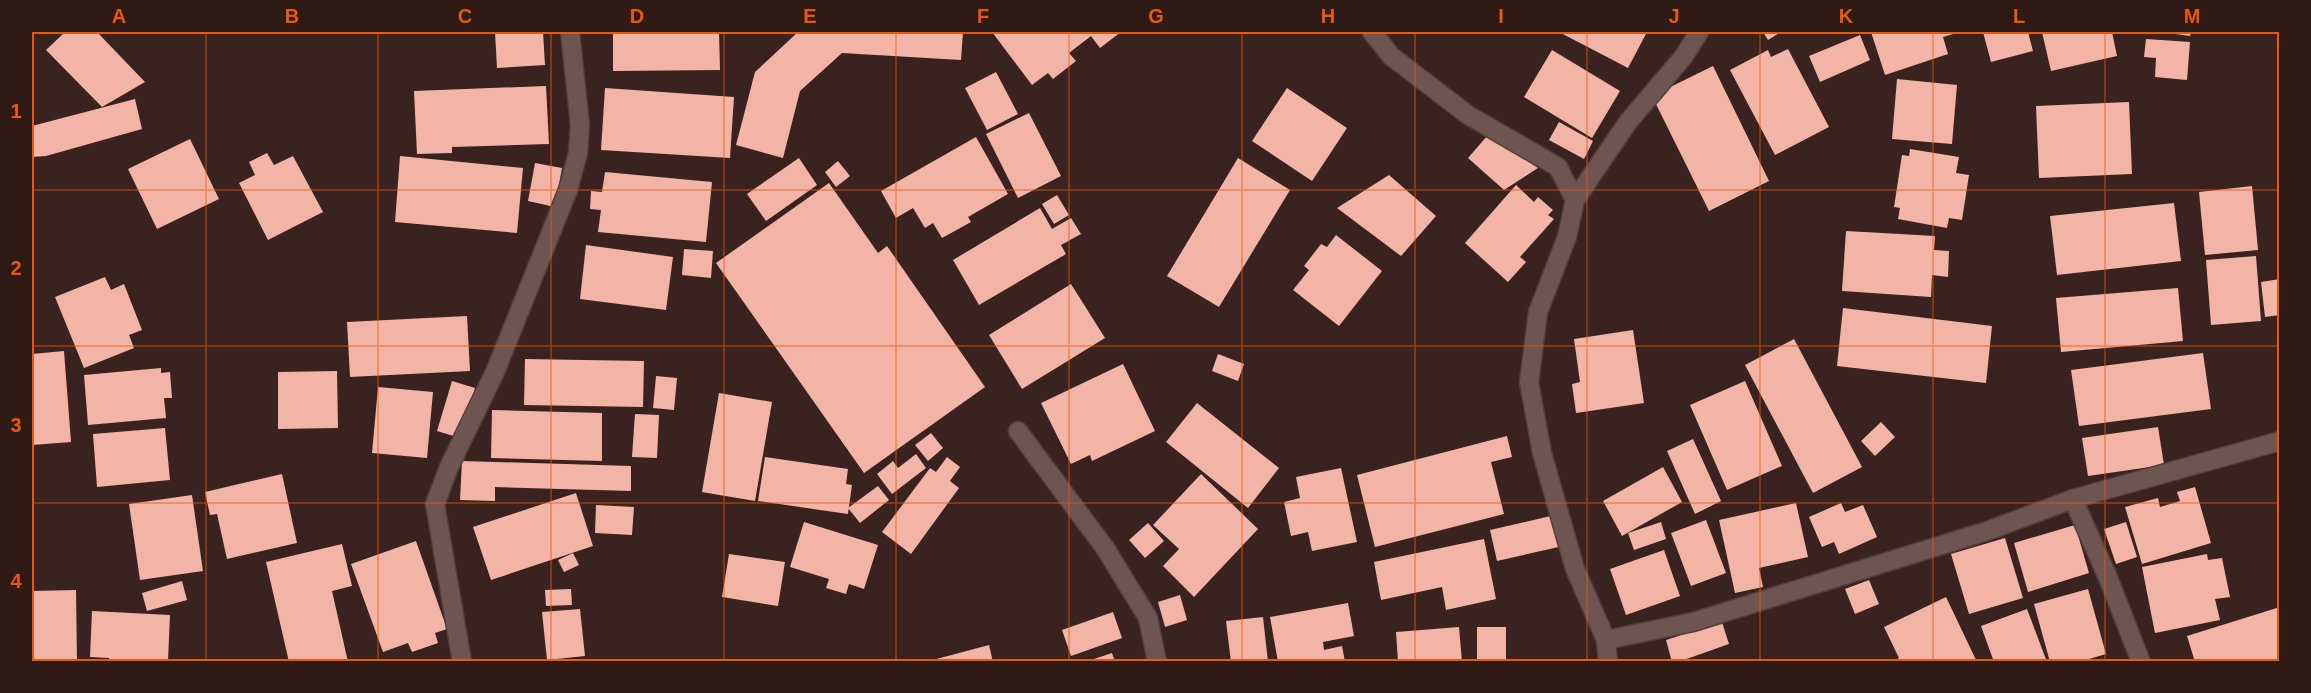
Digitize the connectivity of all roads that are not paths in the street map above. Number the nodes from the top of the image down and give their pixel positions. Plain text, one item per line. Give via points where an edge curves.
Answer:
1 (570, 32) edge
2 (1372, 32) edge
3 (1699, 32) edge
4 (1575, 200) junction
5 (1018, 431) dead end
6 (2280, 441) edge
7 (2073, 499) junction
8 (1606, 640) junction
9 (462, 662) edge
10 (1157, 662) edge
11 (1608, 662) edge
12 (2141, 662) edge

1 - 9 street via 580,125 578,153 568,190 495,372 435,504
2 - 4 street via 1391,56 1468,115 1558,167
3 - 4 street via 1684,56 1628,122
4 - 8 street via 1566,237 1538,312 1529,382 1542,453 1575,568
5 - 10 street via 1105,548 1148,618
6 - 7 street
7 - 8 street via 1987,531 1693,622
7 - 12 street
8 - 11 street

